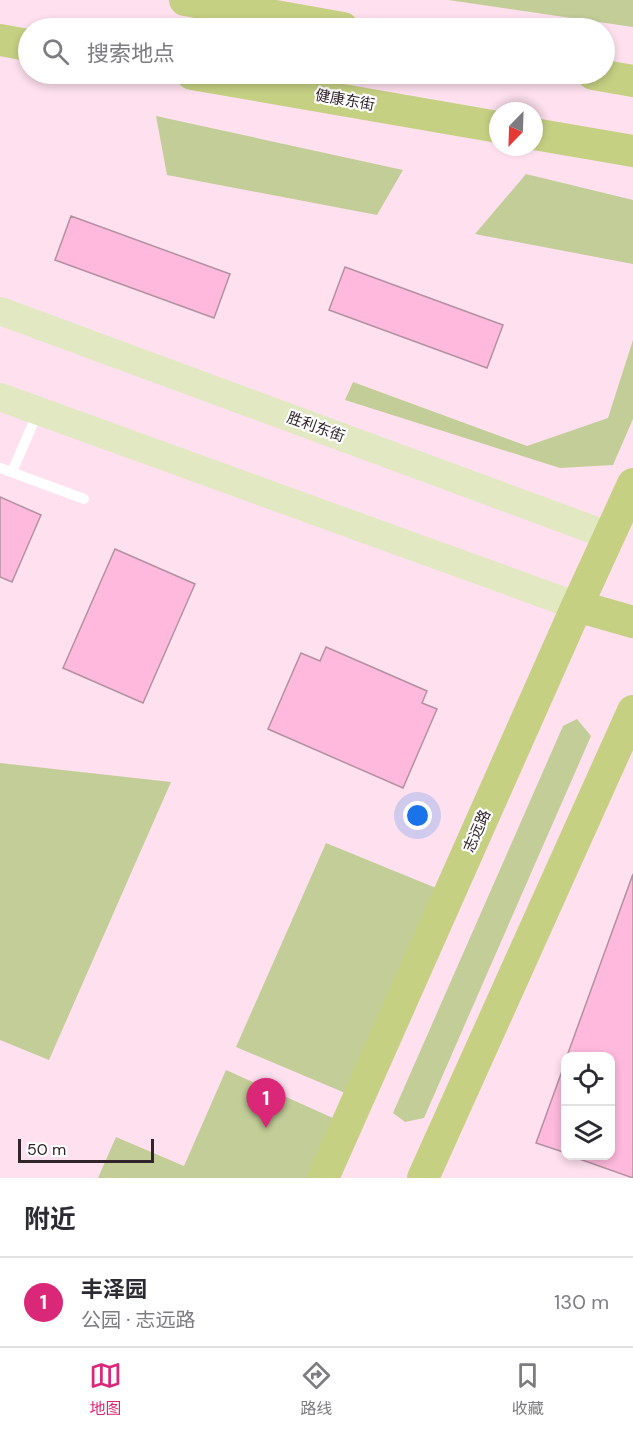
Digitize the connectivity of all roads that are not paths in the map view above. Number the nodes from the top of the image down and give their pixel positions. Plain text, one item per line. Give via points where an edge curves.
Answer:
1 (205, 2) edge
2 (290, 18) edge
3 (0, 40) edge
4 (18, 43) edge
5 (615, 78) edge
6 (633, 81) edge
7 (249, 84) edge
8 (489, 126) edge
9 (543, 136) edge
10 (633, 151) edge
11 (0, 311) edge
12 (0, 397) edge
13 (38, 411) junction
14 (0, 468) edge
15 (12, 472) junction
16 (633, 484) edge
17 (84, 499) dead end
18 (622, 540) edge
19 (577, 606) junction
20 (633, 622) edge
21 (633, 711) edge
22 (323, 1178) edge
23 (423, 1178) edge

1 - 2 main road
3 - 4 main road
5 - 6 main road
7 - 8 main road, 健康东街
9 - 10 main road
11 - 18 street, 胜利东街
12 - 13 street
13 - 15 lane
13 - 19 street
14 - 15 lane
15 - 17 lane
16 - 18 main road, 志远路
18 - 19 main road, 志远路
19 - 20 main road
19 - 22 main road, 志远路
21 - 23 main road

